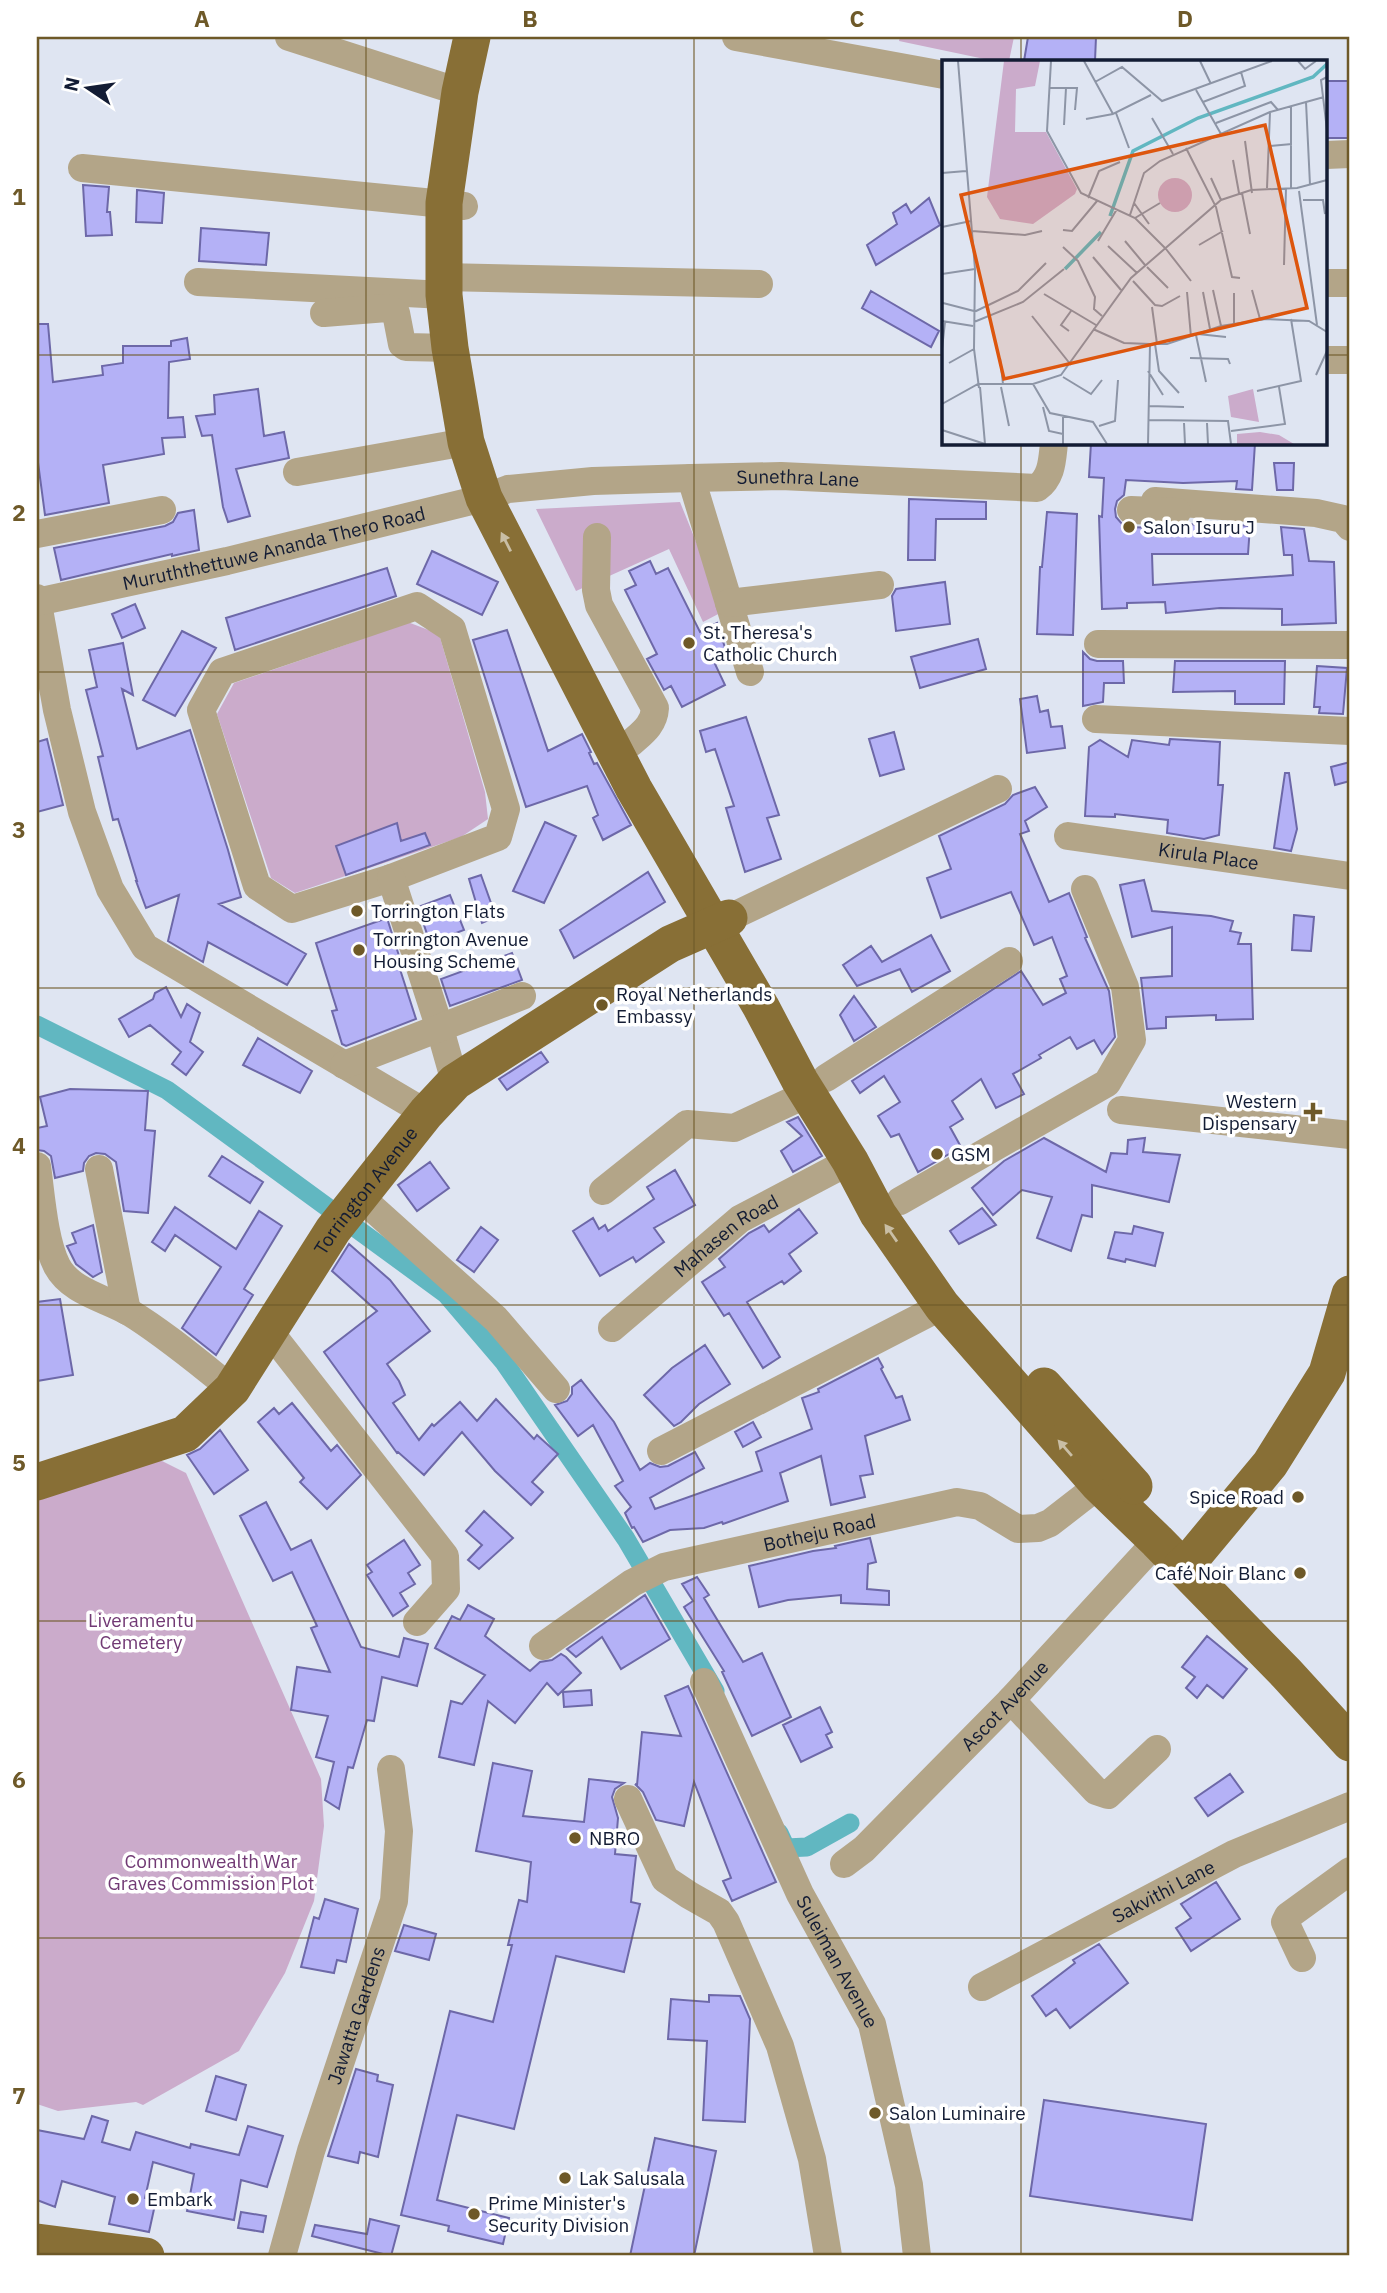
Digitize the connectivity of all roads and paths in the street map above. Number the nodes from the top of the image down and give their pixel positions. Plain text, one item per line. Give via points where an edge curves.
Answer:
1 (289, 37) edge
2 (472, 37) edge
3 (494, 37) edge
4 (736, 37) edge
5 (942, 75) edge
6 (460, 92) junction
7 (1350, 154) edge
8 (1328, 155) edge
9 (82, 168) dead end
10 (454, 205) junction
11 (198, 282) dead end
12 (450, 283) junction
13 (1328, 283) edge
14 (1350, 283) edge
15 (759, 284) dead end
16 (324, 313) dead end
17 (450, 348) junction
18 (1328, 360) edge
19 (1350, 360) edge
20 (466, 442) junction
21 (1054, 444) edge
22 (297, 472) dead end
23 (691, 478) junction
24 (496, 493) junction
25 (1143, 506) dead end
26 (162, 510) dead end
27 (1350, 527) edge
28 (37, 534) edge
29 (597, 537) dead end
30 (880, 585) dead end
31 (37, 600) edge
32 (729, 603) junction
33 (1098, 644) dead end
34 (1350, 645) edge
35 (750, 672) dead end
36 (47, 713) edge
37 (1096, 719) dead end
38 (1350, 731) edge
39 (631, 743) junction
40 (998, 789) dead end
41 (1068, 836) dead end
42 (1350, 876) edge
43 (391, 878) junction
44 (1085, 889) dead end
45 (721, 922) junction
46 (1009, 961) dead end
47 (522, 996) dead end
48 (440, 1029) junction
49 (344, 1065) junction
50 (455, 1082) junction
51 (817, 1086) junction
52 (1121, 1110) dead end
53 (426, 1114) junction
54 (1350, 1135) edge
55 (850, 1161) junction
56 (37, 1166) edge
57 (99, 1169) dead end
58 (603, 1191) dead end
59 (359, 1196) junction
60 (900, 1201) junction
61 (1350, 1294) edge
62 (942, 1306) junction
63 (127, 1311) junction
64 (612, 1328) dead end
65 (270, 1332) junction
66 (232, 1389) junction
67 (556, 1389) dead end
68 (661, 1451) dead end
69 (37, 1482) edge
70 (1099, 1485) junction
71 (1178, 1554) junction
72 (417, 1622) dead end
73 (543, 1646) dead end
74 (704, 1682) dead end
75 (1011, 1700) junction
76 (1350, 1717) edge
77 (1350, 1743) edge
78 (1157, 1749) dead end
79 (391, 1769) dead end
80 (628, 1799) dead end
81 (1350, 1806) edge
82 (844, 1864) dead end
83 (1350, 1871) edge
84 (1303, 1958) dead end
85 (982, 1986) dead end
86 (37, 2242) edge
87 (146, 2256) edge
88 (282, 2256) edge
89 (828, 2256) edge
90 (917, 2256) edge

1 - 6 street
2 - 6 main road
3 - 10 main road
4 - 5 street
6 - 10 main road
7 - 8 street
9 - 10 street
10 - 12 main road
11 - 12 street
12 - 15 street
12 - 17 main road
12 - 24 main road via 469,347
13 - 14 street
16 - 17 street via 387,308 396,313 406,347
17 - 20 main road
18 - 19 street
20 - 22 street
20 - 24 main road
21 - 23 street, Sunethra Lane via 1051,470 1037,488 781,477
23 - 24 street, Sunethra Lane via 593,481
23 - 32 street
24 - 31 street, Muruththettuwe Ananda Thero Road via 227,561
24 - 39 main road
45 -> 24 main road via 634,789
25 - 27 street via 1315,513 1343,519
26 - 28 street
29 - 39 street via 599,605 655,708 650,726
30 - 32 street
31 - 36 street
32 - 35 street
33 - 34 street
36 - 49 street via 110,889 145,947
37 - 38 street
39 - 45 main road
40 - 45 street
41 - 42 street, Kirula Place
43 - 43 street via 498,837 506,809 452,628 416,606 222,672 201,710 257,886 292,909
43 - 48 street
44 - 60 street via 1125,987 1132,1040 1107,1083
45 - 50 main road, Torrington Avenue via 670,944
45 - 51 main road via 761,1007
46 - 51 street
47 - 48 street
48 - 49 street
48 - 50 street
49 - 53 street
50 - 53 main road, Torrington Avenue
51 - 55 main road
51 - 58 street via 734,1128 687,1124
51 - 60 main road
52 - 54 street
53 - 59 main road, Torrington Avenue
62 -> 55 main road via 878,1214
55 - 64 street, Mahasen Road via 740,1219
56 - 63 street via 50,1250 58,1269 78,1288
57 - 63 street
59 - 65 main road, Torrington Avenue
59 - 67 street via 496,1319
60 - 71 main road via 960,1293 1107,1458
61 - 71 main road via 1327,1373 1270,1464
62 - 68 street
70 -> 62 main road
63 - 66 street
65 - 66 main road, Torrington Avenue
65 - 72 street via 445,1556 446,1589
66 - 69 main road, Torrington Avenue via 186,1434
70 - 71 main road
70 - 73 street, Botheju Road via 1038,1528 1018,1529 980,1506 957,1502 664,1567 632,1583
71 - 75 street, Ascot Avenue
71 - 76 main road via 1300,1661
71 - 77 main road
74 - 90 street, Suleiman Avenue via 800,1894 872,2024 909,2186
75 - 78 street via 1096,1791 1108,1795
75 - 82 street, Ascot Avenue
79 - 88 street, Jawatta Gardens via 399,1831 394,1901 311,2151
80 - 89 street via 665,1879 719,1912 726,1922 780,2046 812,2159
81 - 85 street, Sakvithi Lane via 1234,1854
83 - 84 street via 1288,1916 1285,1922
86 - 87 main road

